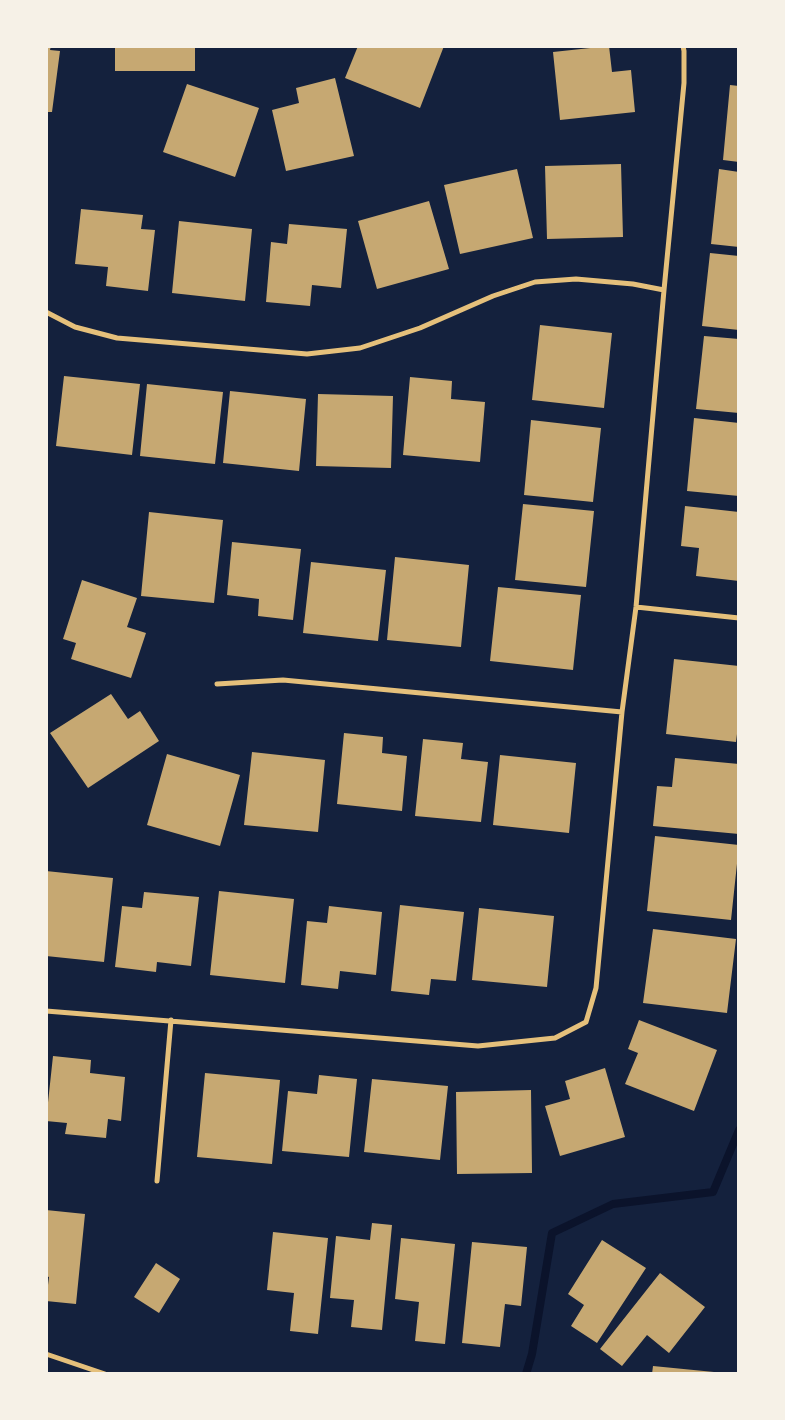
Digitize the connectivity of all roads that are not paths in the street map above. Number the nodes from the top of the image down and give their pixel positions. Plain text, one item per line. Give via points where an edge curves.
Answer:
1 (683, 46) edge
2 (664, 290) junction
3 (46, 312) edge
4 (636, 607) junction
5 (739, 618) edge
6 (217, 684) dead end
7 (622, 712) junction
8 (46, 1010) edge
9 (171, 1020) junction
10 (157, 1181) dead end
11 (46, 1354) edge
12 (105, 1374) edge

1 - 2 street via 684,83
2 - 3 street via 576,280 535,282 360,348 306,354 117,338 75,327
2 - 4 street
4 - 5 street
4 - 7 street
6 - 7 street via 283,680
7 - 9 street via 596,988 586,1022 555,1038 478,1046
8 - 9 street
9 - 10 street
11 - 12 street

